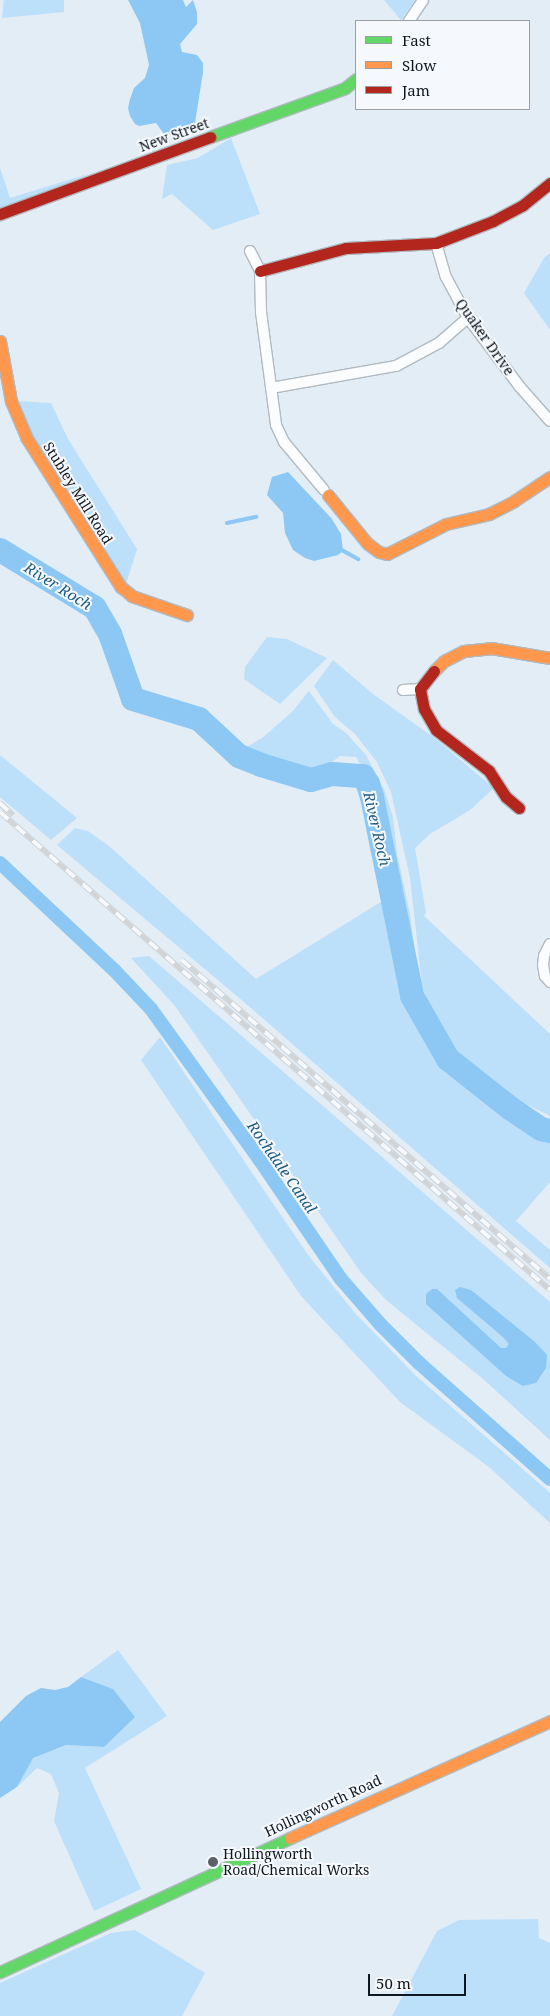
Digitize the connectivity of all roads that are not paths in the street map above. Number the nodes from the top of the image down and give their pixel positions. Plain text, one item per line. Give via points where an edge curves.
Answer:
1 (423, 0) edge
2 (410, 20) edge
3 (355, 81) edge
4 (550, 183) edge
5 (0, 214) edge
6 (436, 243) junction
7 (250, 251) dead end
8 (260, 271) junction
9 (468, 318) junction
10 (0, 341) edge
11 (271, 388) junction
12 (550, 421) edge
13 (550, 477) edge
14 (326, 492) joint
15 (187, 615) dead end
16 (550, 658) edge
17 (420, 689) junction
18 (402, 690) dead end
19 (519, 808) dead end
20 (550, 944) edge
21 (548, 979) edge
22 (534, 981) dead end
23 (550, 1722) edge
24 (0, 1972) edge

1 - 2 street
3 - 5 street, New Street via 345,88
4 - 6 street via 523,206
6 - 8 street via 346,248
6 - 9 street, Quaker Drive via 446,277
7 - 8 street
8 - 11 street via 261,312
9 - 11 street via 439,343 396,366
9 - 12 street, Quaker Drive via 520,388
10 - 15 street, Stubley Mill Road via 11,401 26,437 121,587 132,596
11 - 14 street via 276,425 284,442
13 - 14 street via 489,514 446,524 387,554 367,543
16 - 17 street via 491,648 464,651 444,661
17 - 18 street
17 - 19 street via 424,709 436,730 489,771 506,797
20 - 21 street via 544,956
21 - 22 street
23 - 24 street, Hollingworth Road via 504,1740

